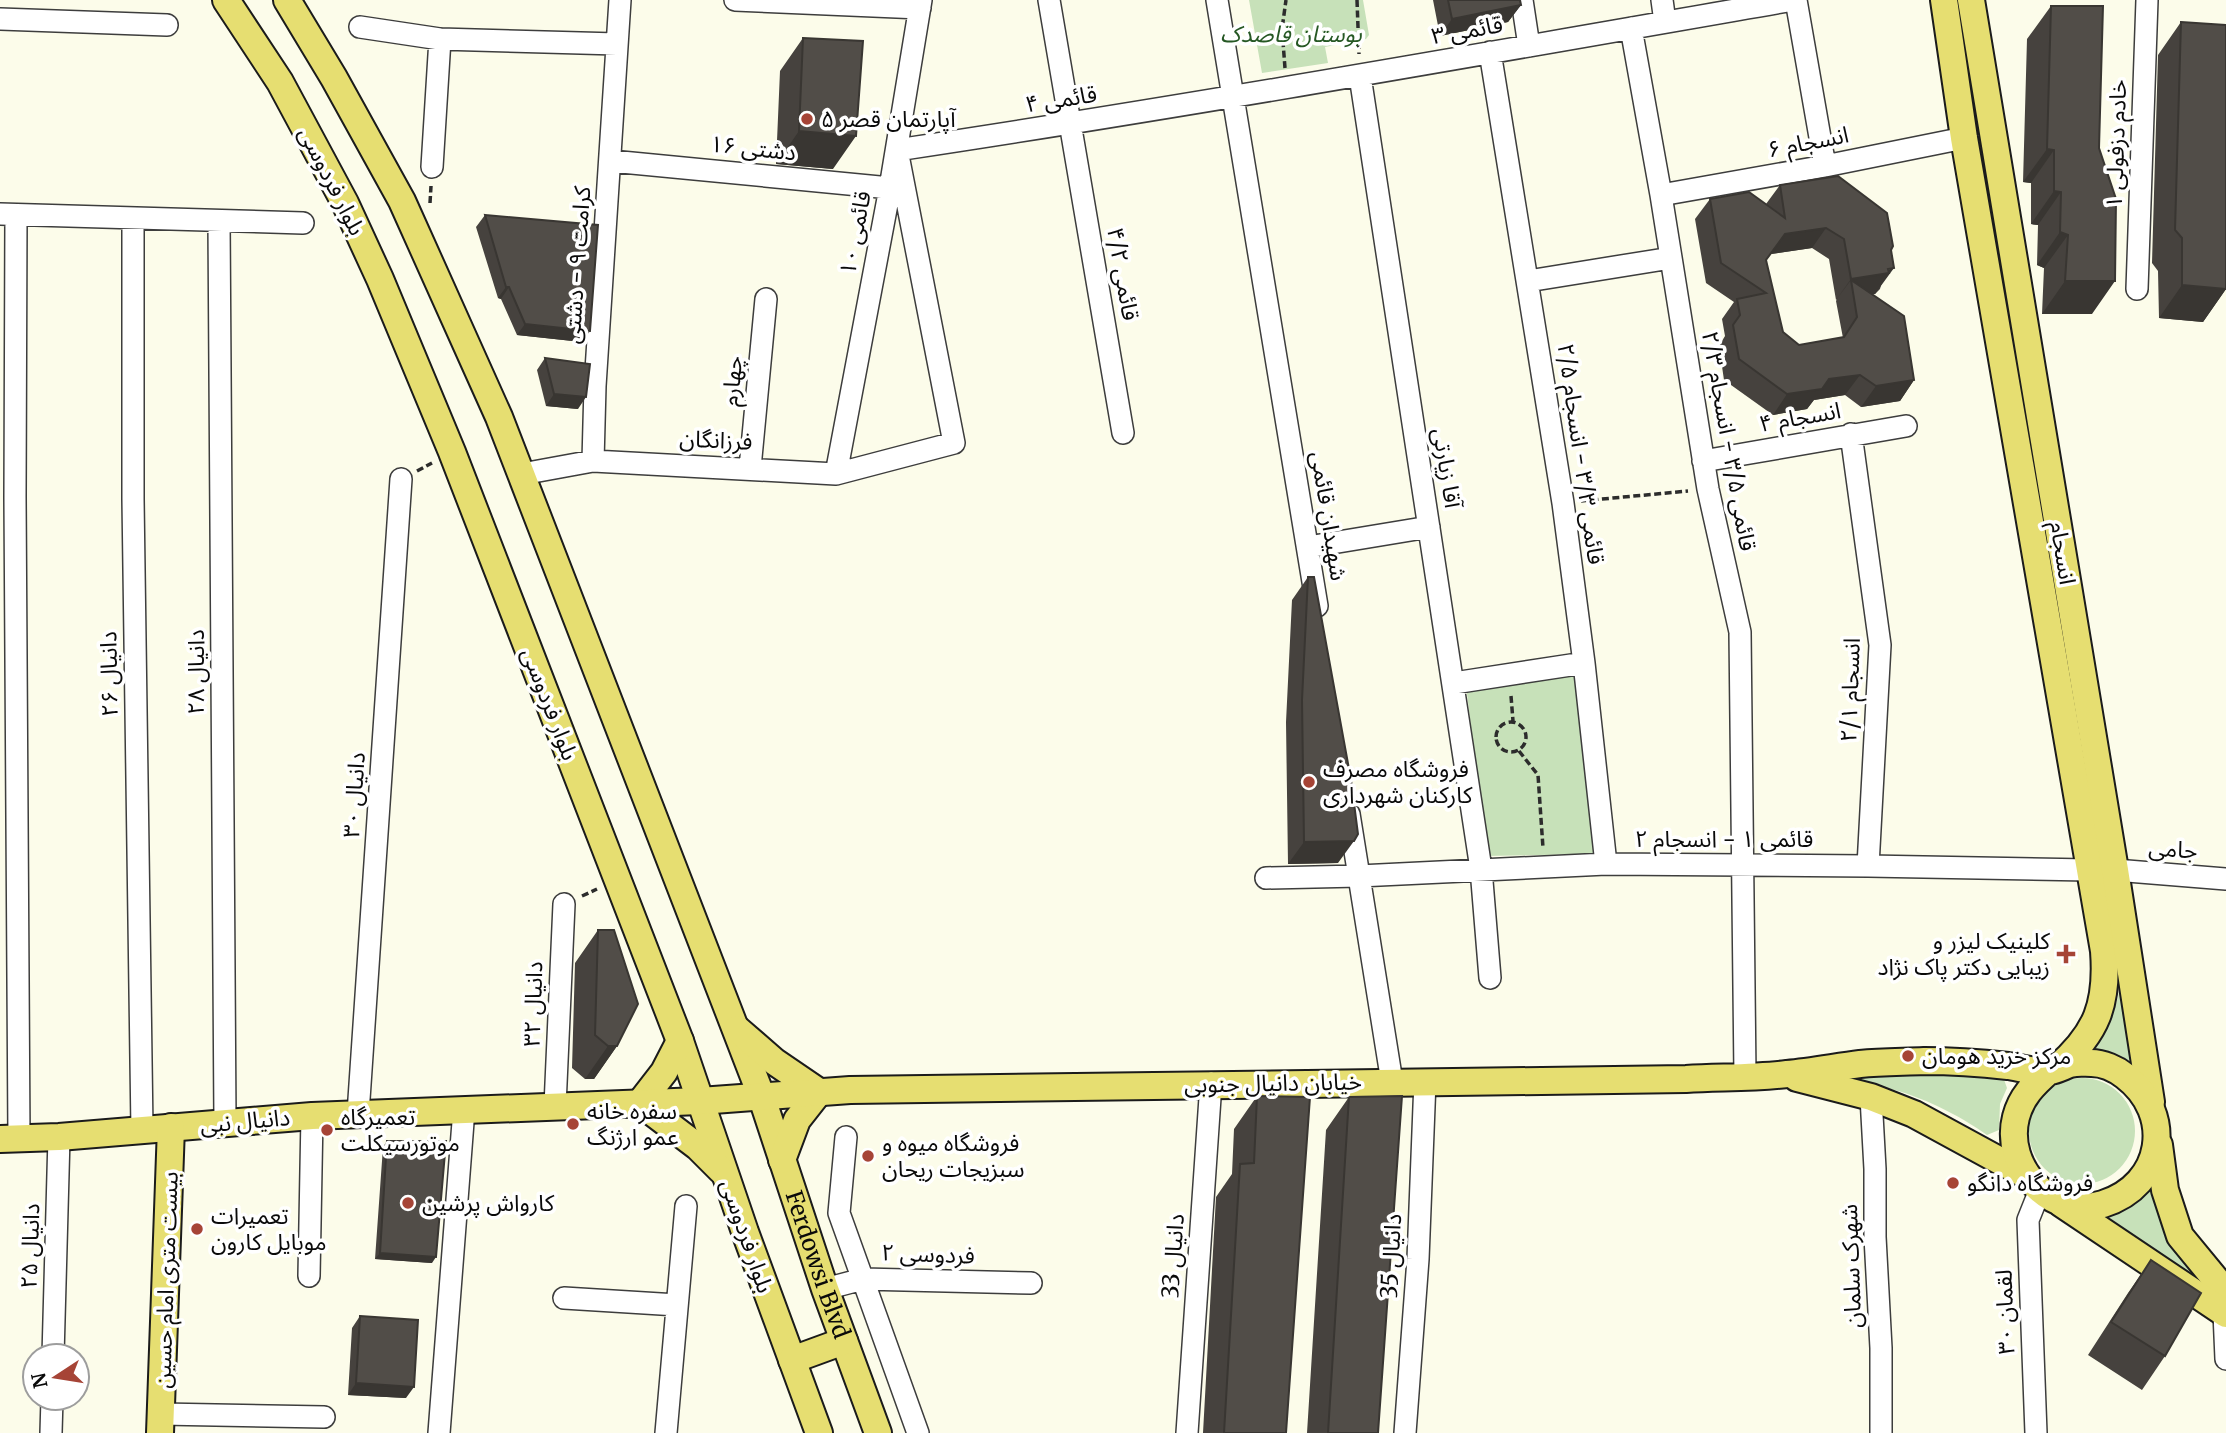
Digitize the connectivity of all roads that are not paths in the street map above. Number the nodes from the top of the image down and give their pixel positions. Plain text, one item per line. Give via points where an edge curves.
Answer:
1 (226, 0) edge
2 (287, 0) edge
3 (620, 0) edge
4 (734, 0) edge
5 (1049, 0) edge
6 (1217, 0) edge
7 (1522, 0) edge
8 (1662, 0) edge
9 (1794, 0) edge
10 (1944, 0) edge
11 (1971, 0) edge
12 (2147, 0) edge
13 (920, 4) edge
14 (0, 19) edge
15 (1665, 22) junction
16 (167, 25) dead end
17 (360, 27) dead end
18 (1631, 28) junction
19 (440, 39) junction
20 (617, 44) junction
21 (1529, 46) junction
22 (1490, 52) junction
23 (1360, 76) junction
24 (1233, 97) junction
25 (1071, 124) junction
26 (1964, 138) junction
27 (897, 150) junction
28 (611, 161) junction
29 (1825, 166) junction
30 (432, 167) dead end
31 (890, 188) junction
32 (1661, 195) junction
33 (8, 214) edge
34 (134, 218) junction
35 (219, 221) junction
36 (303, 223) dead end
37 (1671, 258) junction
38 (1528, 281) junction
39 (2137, 289) dead end
40 (766, 299) dead end
41 (1906, 426) dead end
42 (1123, 433) dead end
43 (1851, 434) junction
44 (593, 460) junction
45 (1703, 461) junction
46 (750, 468) junction
47 (522, 474) junction
48 (836, 474) junction
49 (401, 479) road end
50 (1429, 527) junction
51 (1308, 547) junction
52 (8, 613) edge
53 (1321, 629) edge
54 (1584, 663) junction
55 (1454, 683) junction
56 (1346, 794) edge
57 (1606, 864) junction
58 (1743, 865) junction
59 (1868, 866) junction
60 (1482, 869) junction
61 (2089, 870) junction
62 (2115, 870) junction
63 (1359, 876) junction
64 (1266, 878) dead end
65 (2226, 880) edge
66 (564, 904) road end
67 (1490, 978) dead end
68 (735, 1028) junction
69 (681, 1041) junction
70 (2052, 1070) junction
71 (1786, 1074) junction
72 (1745, 1076) junction
73 (1425, 1081) junction
74 (1392, 1082) junction
75 (1211, 1083) junction
76 (819, 1092) junction
77 (761, 1095) junction
78 (1871, 1097) junction
79 (700, 1101) junction
80 (640, 1103) junction
81 (555, 1105) junction
82 (464, 1109) junction
83 (358, 1114) junction
84 (312, 1116) junction
85 (2154, 1116) junction
86 (225, 1122) junction
87 (171, 1128) junction
88 (142, 1130) junction
89 (59, 1137) junction
90 (846, 1137) dead end
91 (9, 1139) edge
92 (782, 1160) junction
93 (726, 1176) junction
94 (2041, 1189) junction
95 (686, 1206) dead end
96 (309, 1276) dead end
97 (863, 1279) junction
98 (1031, 1283) dead end
99 (825, 1289) junction
100 (564, 1298) dead end
101 (677, 1305) junction
102 (2225, 1306) edge
103 (844, 1340) junction
104 (53, 1342) edge
105 (2226, 1359) edge
106 (792, 1360) junction
107 (52, 1412) edge
108 (324, 1417) dead end
109 (161, 1424) edge
110 (51, 1433) edge
111 (439, 1433) edge
112 (666, 1433) edge
113 (820, 1433) edge
114 (878, 1433) edge
115 (918, 1433) edge
116 (1186, 1433) edge
117 (1405, 1433) edge
118 (1881, 1433) edge
119 (2036, 1433) edge

1 - 69 main road, بلوار فردوسی via 280,82 380,279
2 - 47 main road via 402,201
3 - 20 street, کرامت ۹ - دشتی
4 - 13 street
5 - 25 street, قائمی ۴/۲
6 - 24 street, شهیدان قائمی
7 - 21 street
8 - 15 street
9 - 15 street, قائمی ۳
9 - 29 street
10 - 26 main road, انسجام
11 - 62 main road, انسجام
12 - 39 street, خادم دزفولی ۱
13 - 27 street, قائمی ۱۰
14 - 16 street
15 - 18 street, قائمی ۳
17 - 19 street
18 - 21 street, قائمی ۳
18 - 32 street, قائمی ۳/۵ - انسجام ۲/۳
19 - 20 street
19 - 30 street
20 - 28 street, کرامت ۹ - دشتی
21 - 22 street, قائمی ۳
22 - 23 street, قائمی ۳
22 - 38 street, قائمی ۳/۳ - انسجام ۲/۵
23 - 24 street, قائمی ۳
23 - 50 street, آقا زیارتی
24 - 25 street, قائمی ۴
24 - 51 street, شهیدان قائمی
25 - 27 street, قائمی ۴
25 - 42 street, قائمی ۴/۲
26 - 29 street, انسجام ۶
26 - 61 main road, انسجام
27 - 31 street, قائمی ۱۰
27 - 48 street, فرزانگان via 954,443
28 - 31 street, دشتی ۱۶
28 - 44 street, کرامت ۹ - دشتی
29 - 32 street, انسجام ۶
31 - 48 street, قائمی ۱۰
32 - 37 street, قائمی ۳/۵ - انسجام ۲/۳
33 - 34 street
33 - 52 street
34 - 35 street
34 - 88 street, دانیال ۲۶
35 - 36 street
35 - 86 street, دانیال ۲۸
37 - 38 street
37 - 45 street, قائمی ۳/۵ - انسجام ۲/۳
38 - 54 street, قائمی ۳/۳ - انسجام ۲/۵
40 - 46 street, چهارم
41 - 43 street, انسجام ۴
43 - 45 street, انسجام ۴
43 - 59 street, انسجام ۲/۱ via 1880,645
44 - 46 street, فرزانگان
44 - 47 street
45 - 58 street, قائمی ۳/۵ - انسجام ۲/۳ via 1741,632
46 - 48 street, فرزانگان
47 - 68 main road
49 - 83 street, دانیال ۳۰
50 - 51 street
50 - 55 street, آقا زیارتی
51 - 53 street, شهیدان قائمی
52 - 91 street
54 - 55 street
54 - 57 street, قائمی ۳/۳ - انسجام ۲/۵
55 - 60 street, آقا زیارتی
56 - 63 street
57 - 58 street, قائمی ۱ - انسجام ۲
57 - 60 street, قائمی ۱ - انسجام ۲
58 - 59 street, قائمی ۱ - انسجام ۲
58 - 72 street, قائمی ۳/۵ - انسجام ۲/۳
59 - 61 street, قائمی ۱ - انسجام ۲
60 - 63 street, قائمی ۱ - انسجام ۲
60 - 67 street, آقا زیارتی
61 - 70 main road, انسجام via 2104,951 2105,985 2096,1018 2078,1049
62 - 65 street, جامی
62 - 85 main road, انسجام
63 - 64 street, قائمی ۱ - انسجام ۲
63 - 74 street
66 - 81 street, دانیال ۳۲
68 - 76 main road
68 - 77 main road
69 - 79 main road, بلوار فردوسی
69 - 80 main road
70 - 71 main road, خیابان دانیال جنوبی via 1926,1061
70 - 85 main road via 2073,1063 2097,1063 2119,1071 2138,1085
70 - 94 main road via 2035,1083 2015,1118 2017,1157
71 - 72 main road, خیابان دانیال جنوبی
71 - 78 main road, خیابان دانیال جنوبی
72 - 73 main road, خیابان دانیال جنوبی
73 - 74 main road, خیابان دانیال جنوبی
73 - 117 street, دانیال 35
74 - 75 main road, خیابان دانیال جنوبی
75 - 76 main road, خیابان دانیال جنوبی
75 - 116 street, دانیال 33
76 - 77 main road, خیابان دانیال جنوبی
76 - 92 main road via 797,1120
77 - 79 main road, خیابان دانیال جنوبی
77 - 92 main road, Ferdowsi Blvd
78 - 94 main road, خیابان دانیال جنوبی via 1914,1114
78 - 118 street, شهرک سلمان
79 - 80 main road, دانیال نبی
79 - 93 main road, بلوار فردوسی
80 - 81 main road, دانیال نبی
80 - 93 main road via 698,1147
81 - 82 main road, دانیال نبی
82 - 83 main road, دانیال نبی
82 - 111 street
83 - 84 main road, دانیال نبی
84 - 86 main road, دانیال نبی
84 - 96 street
85 - 94 main road via 2156,1146 2150,1167 2120,1198 2078,1206
85 - 102 main road, انسجام via 2165,1190 2180,1236
86 - 87 main road, دانیال نبی
87 - 88 main road, دانیال نبی
87 - 109 main road, بیست متری امام حسین
88 - 89 main road, دانیال نبی
89 - 91 main road, دانیال نبی
89 - 104 street, دانیال ۲۵
90 - 97 street via 839,1213
92 - 99 main road, Ferdowsi Blvd
93 - 106 main road, بلوار فردوسی
94 - 102 main road, خیابان دانیال جنوبی
94 - 119 street, لقمان ۳۰ via 2028,1220
95 - 101 street
97 - 98 street, فردوسی ۲
97 - 99 street, فردوسی ۲
97 - 115 street
99 - 103 main road, Ferdowsi Blvd
100 - 101 street
101 - 112 street
102 - 105 street
103 - 106 main road
103 - 114 main road, Ferdowsi Blvd
106 - 113 main road, بلوار فردوسی
107 - 110 street
108 - 109 street

